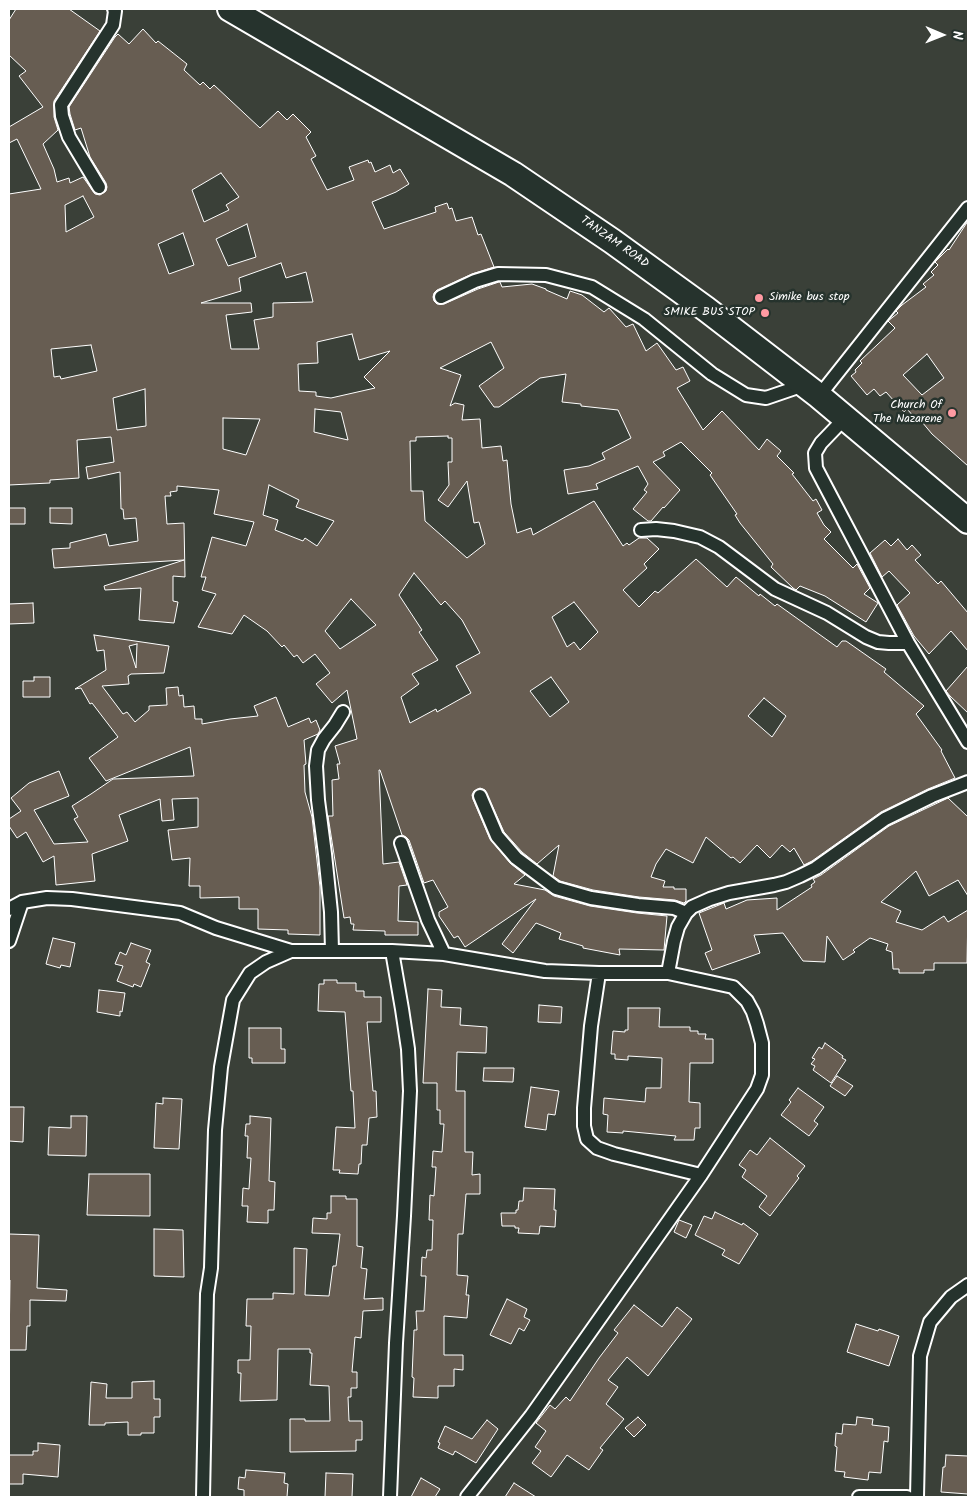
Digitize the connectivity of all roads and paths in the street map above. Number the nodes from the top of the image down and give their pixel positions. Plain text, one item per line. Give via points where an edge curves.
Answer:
1 (114, 9) edge
2 (230, 9) edge
3 (99, 187) dead end
4 (968, 208) edge
5 (441, 297) dead end
6 (812, 390) junction
7 (845, 418) junction
8 (968, 521) edge
9 (640, 530) dead end
10 (908, 643) junction
11 (344, 712) dead end
12 (968, 742) edge
13 (968, 782) edge
14 (480, 796) dead end
15 (401, 843) dead end
16 (22, 902) junction
17 (9, 909) edge
18 (686, 913) junction
19 (9, 941) edge
20 (291, 950) junction
21 (332, 951) junction
22 (392, 951) junction
23 (444, 954) junction
24 (668, 973) junction
25 (599, 974) junction
26 (701, 1175) junction
27 (968, 1285) edge
28 (203, 1497) edge
29 (390, 1497) edge
30 (467, 1497) edge
31 (860, 1497) edge
32 (907, 1497) edge
33 (917, 1497) edge

1 - 3 street via 113,25 61,105 69,137
2 - 6 highway, TANZAM ROAD via 514,174 612,241
4 - 6 street
5 - 6 street via 498,274 546,275 592,287 644,319 712,374 746,395 766,398
6 - 7 highway, TANZAM ROAD
7 - 8 highway, TANZAM ROAD
7 - 10 street via 815,453 816,468
9 - 10 street via 674,531 700,537 719,547 775,589 827,613 866,636 878,642
10 - 12 street
11 - 21 street via 318,750 316,766
13 - 18 street via 885,819 800,876 710,899
14 - 18 street via 498,836 516,858 556,888 591,898 674,908
15 - 23 street via 428,920
16 - 17 street
16 - 19 street
16 - 20 street via 72,899 180,913 216,928
18 - 24 street via 678,927
20 - 21 street
20 - 28 street via 250,973 233,1000 221,1067 207,1294
21 - 22 street
22 - 23 street
22 - 29 street via 408,1049 410,1091
23 - 25 street via 544,971
24 - 25 street
24 - 26 street via 733,988 753,1012 762,1043 762,1075 757,1089
25 - 26 street via 584,1108 587,1140 614,1154
26 - 30 street via 531,1416
27 - 33 street via 951,1298 930,1322 920,1356
31 - 32 street

